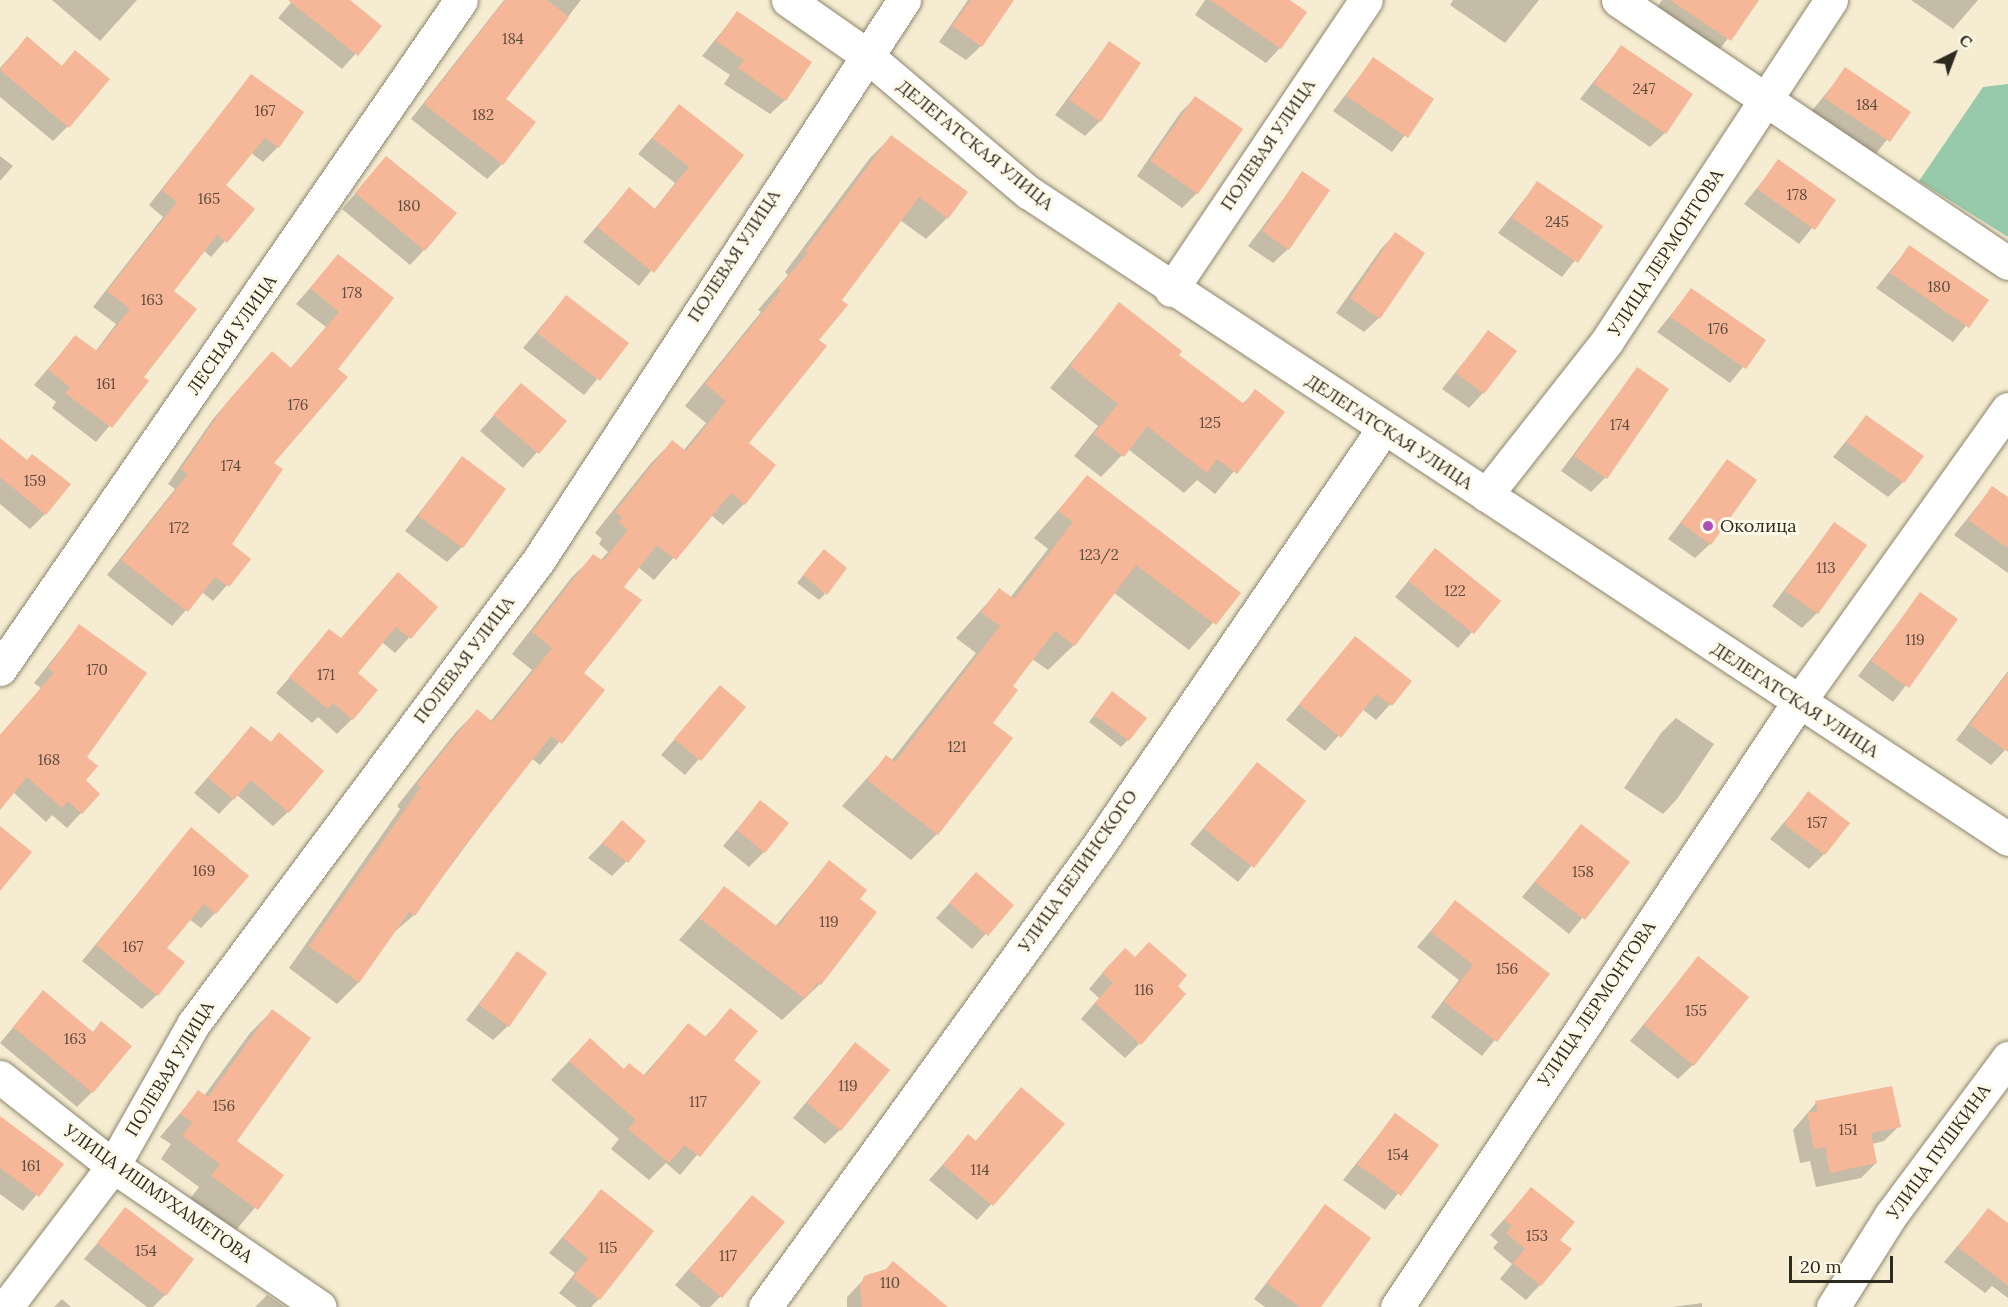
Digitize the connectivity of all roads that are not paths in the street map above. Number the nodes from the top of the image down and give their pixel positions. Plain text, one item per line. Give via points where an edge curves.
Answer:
1 (461, 0) edge
2 (788, 0) edge
3 (904, 0) edge
4 (1366, 0) edge
5 (1618, 0) edge
6 (1831, 0) edge
7 (865, 54) junction
8 (1766, 99) junction
9 (2008, 263) edge
10 (1171, 290) junction
11 (2008, 409) edge
12 (1383, 429) junction
13 (1486, 495) junction
14 (0, 669) edge
15 (1798, 703) junction
16 (2008, 839) edge
17 (2008, 1058) edge
18 (0, 1077) edge
19 (113, 1167) junction
20 (6, 1307) edge
21 (320, 1307) edge
22 (765, 1307) edge
23 (1397, 1307) edge
24 (1833, 1307) edge

1 - 14 street, ЛЕСНАЯ УЛИЦА
2 - 7 street, ДЕЛЕГАТСКАЯ УЛИЦА
3 - 7 street, ПОЛЕВАЯ УЛИЦА
4 - 10 street, ПОЛЕВАЯ УЛИЦА
5 - 8 street
6 - 8 street, УЛИЦА ЛЕРМОНТОВА
7 - 10 street, ДЕЛЕГАТСКАЯ УЛИЦА via 1028,192
7 - 19 street, ПОЛЕВАЯ УЛИЦА via 538,561 194,1023
8 - 9 street
8 - 13 street, УЛИЦА ЛЕРМОНТОВА via 1607,341
10 - 12 street, ДЕЛЕГАТСКАЯ УЛИЦА
11 - 15 street, УЛИЦА ЛЕРМОНТОВА
12 - 13 street, ДЕЛЕГАТСКАЯ УЛИЦА
12 - 22 street, УЛИЦА БЕЛИНСКОГО via 1098,846
13 - 15 street, ДЕЛЕГАТСКАЯ УЛИЦА
15 - 16 street, ДЕЛЕГАТСКАЯ УЛИЦА
15 - 23 street, УЛИЦА ЛЕРМОНТОВА
17 - 24 street, УЛИЦА ПУШКИНА via 1891,1215
18 - 19 street, УЛИЦА ИШМУХАМЕТОВА
19 - 20 street, ПОЛЕВАЯ УЛИЦА
19 - 21 street, УЛИЦА ИШМУХАМЕТОВА

